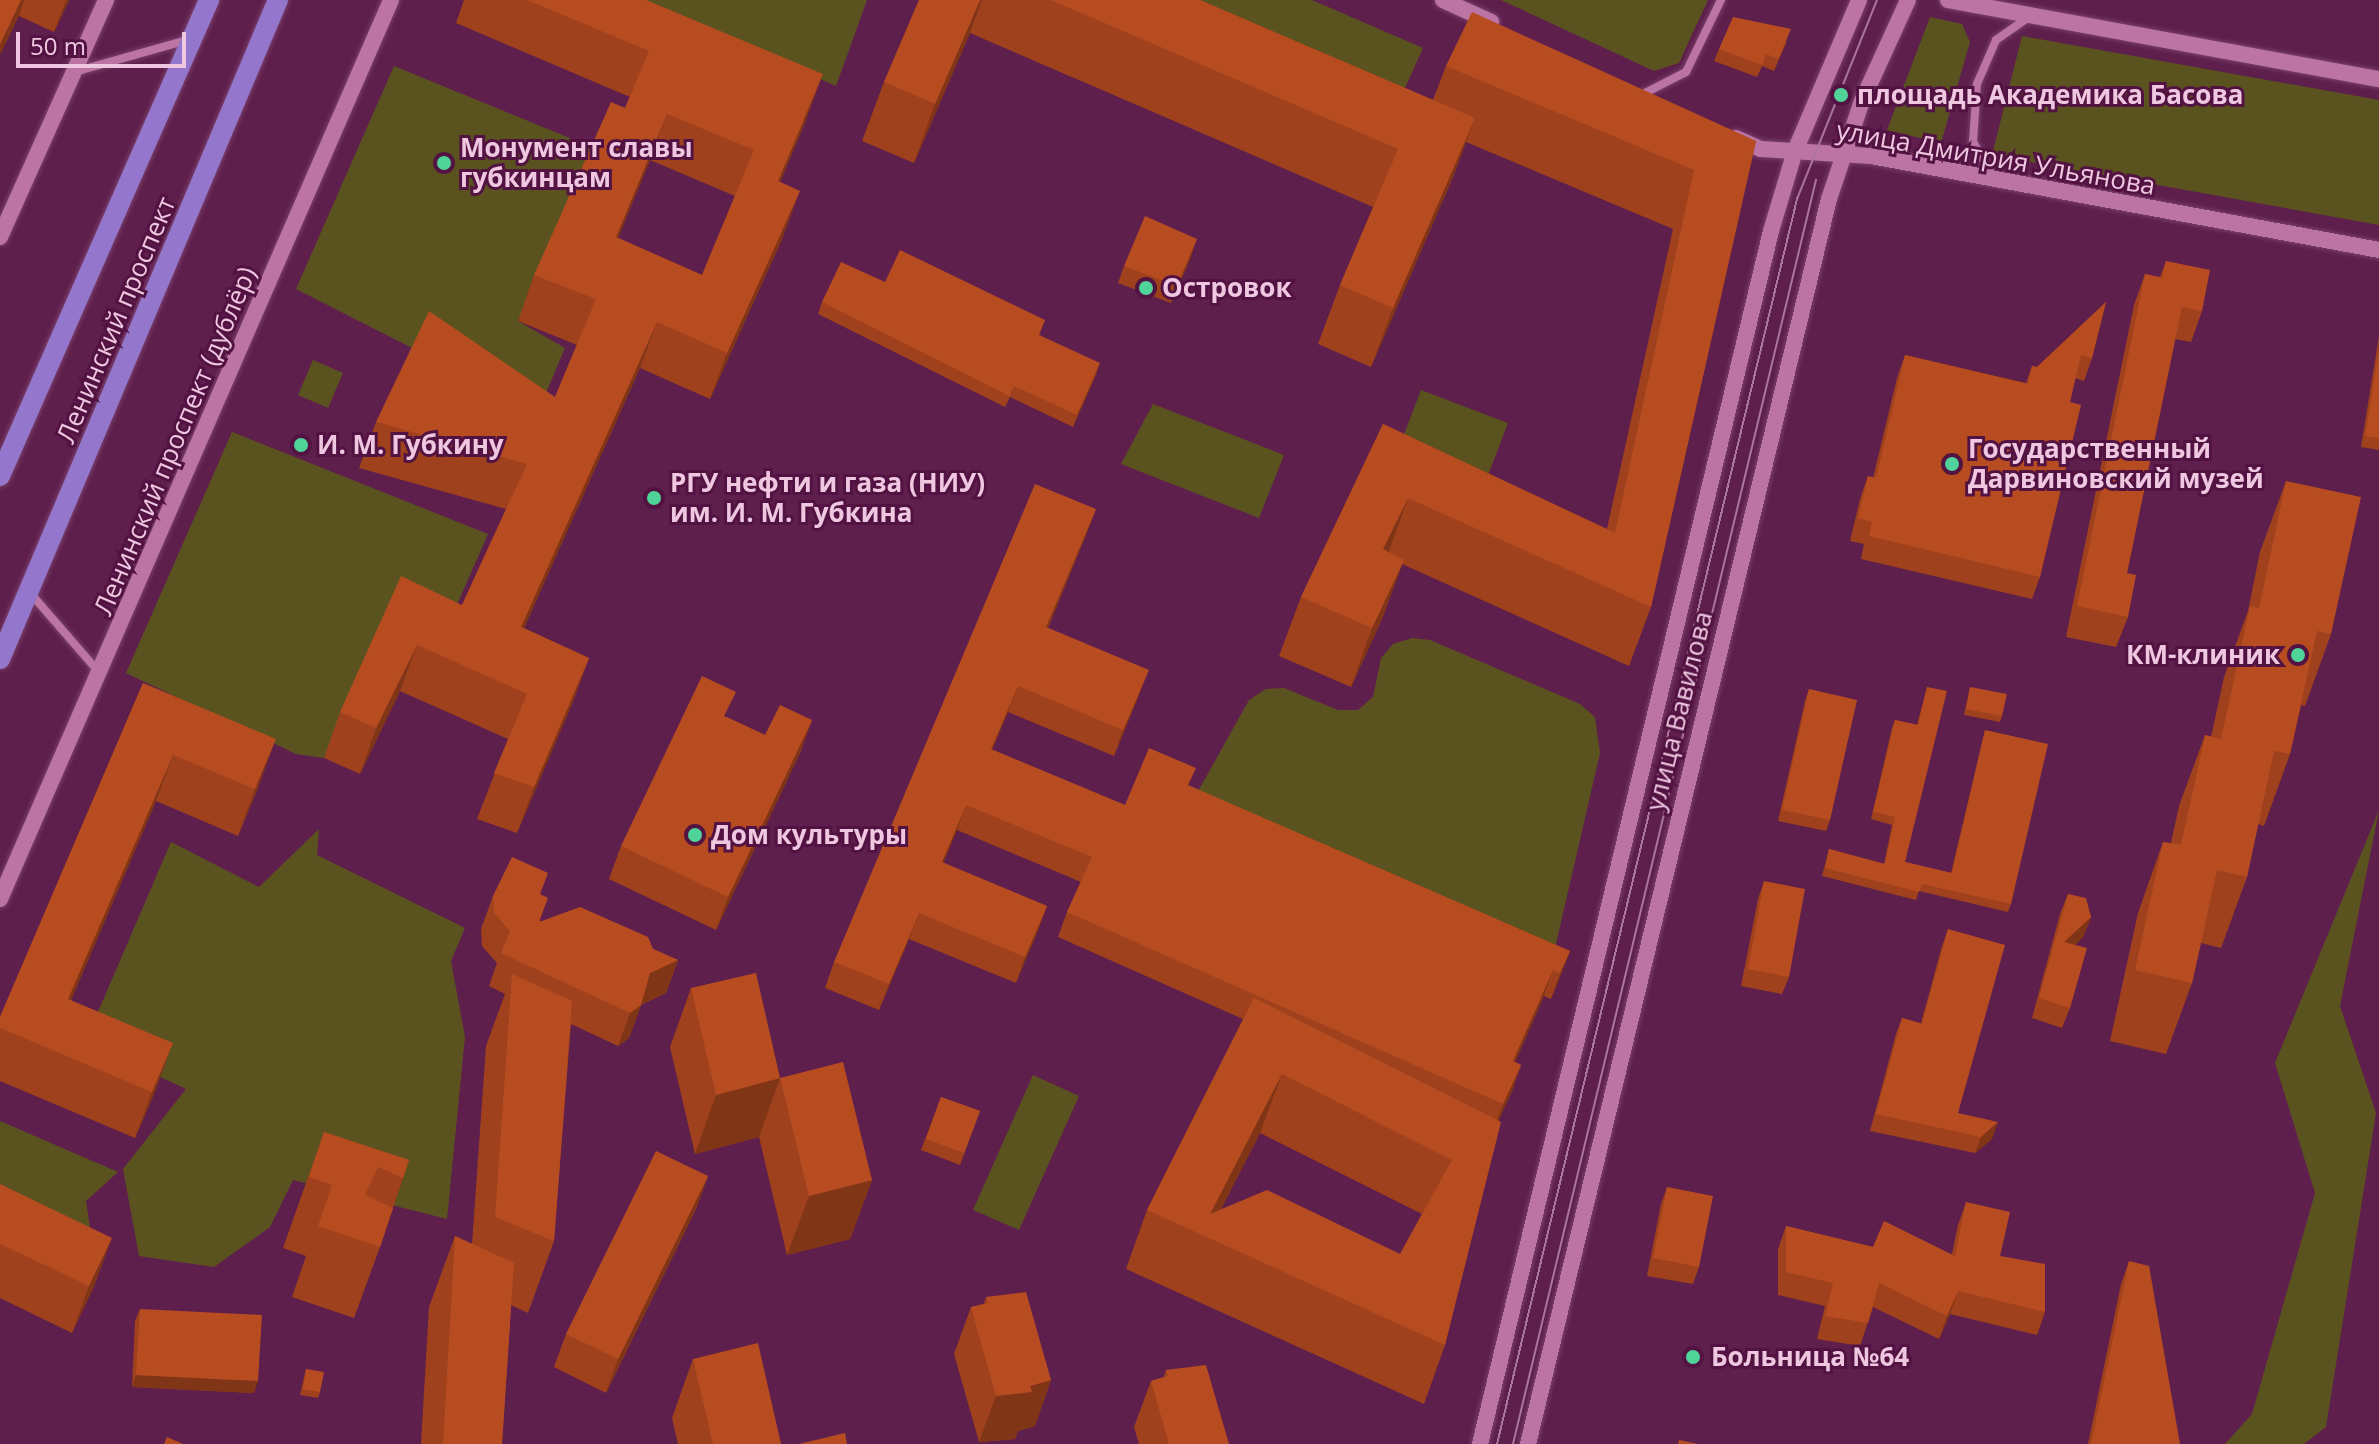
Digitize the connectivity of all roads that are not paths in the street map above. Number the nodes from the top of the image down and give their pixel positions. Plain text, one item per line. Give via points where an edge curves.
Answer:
1 (106, 0) edge
2 (209, 0) edge
3 (278, 0) edge
4 (391, 0) edge
5 (1443, 0) edge
6 (1721, 0) edge
7 (1859, 0) edge
8 (1908, 0) edge
9 (1948, 0) edge
10 (2036, 14) junction
11 (1508, 30) edge
12 (192, 38) junction
13 (74, 72) junction
14 (2379, 79) edge
15 (1637, 91) joint
16 (1669, 106) edge
17 (1722, 131) edge
18 (1795, 151) junction
19 (1843, 154) junction
20 (1995, 180) junction
21 (0, 237) edge
22 (2379, 250) edge
23 (0, 476) edge
24 (30, 593) junction
25 (0, 659) edge
26 (101, 675) junction
27 (0, 899) edge
28 (1480, 1444) edge
29 (1528, 1444) edge

1 - 13 main road
2 - 12 main road, Ленинский проспект
3 - 24 main road, Ленинский проспект
4 - 26 main road, Ленинский проспект (дублёр)
5 - 11 main road
6 - 15 street via 1686,72
7 - 18 main road, улица Вавилова
8 - 19 main road, улица Вавилова
9 - 10 main road
10 - 14 main road
10 - 20 street via 1996,40 1977,84 1973,142
12 - 13 street
12 - 23 main road, Ленинский проспект
13 - 21 main road
15 - 16 main road
17 - 18 main road, улица Дмитрия Ульянова via 1761,149
18 - 19 main road, улица Дмитрия Ульянова
18 - 28 main road, улица Вавилова
19 - 20 main road, улица Дмитрия Ульянова
19 - 29 main road, улица Вавилова
20 - 22 main road, улица Дмитрия Ульянова
24 - 25 main road, Ленинский проспект
24 - 26 street
26 - 27 main road, Ленинский проспект (дублёр)

